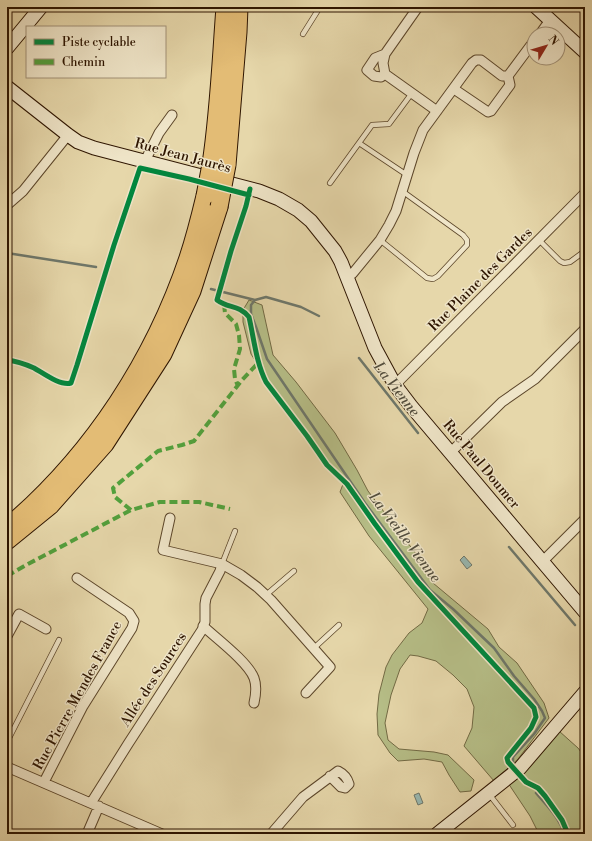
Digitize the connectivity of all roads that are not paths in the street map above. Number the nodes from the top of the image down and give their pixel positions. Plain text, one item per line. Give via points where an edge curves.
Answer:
1 (41, 7) edge
2 (241, 7) edge
3 (320, 7) edge
4 (418, 7) edge
5 (224, 10) edge
6 (545, 12) edge
7 (542, 26) edge
8 (303, 34) dead end
9 (7, 48) edge
10 (526, 52) edge
11 (585, 52) edge
12 (385, 54) junction
13 (385, 74) junction
14 (508, 76) junction
15 (7, 87) edge
16 (454, 89) junction
17 (412, 93) junction
18 (437, 111) junction
19 (172, 114) dead end
20 (68, 135) junction
21 (359, 143) junction
22 (145, 161) junction
23 (219, 164) junction
24 (407, 175) junction
25 (330, 183) dead end
26 (402, 191) junction
27 (585, 193) edge
28 (7, 205) edge
29 (380, 240) junction
30 (539, 240) junction
31 (585, 250) edge
32 (341, 262) joint
33 (347, 278) junction
34 (585, 329) edge
35 (395, 385) junction
36 (451, 452) junction
37 (170, 518) dead end
38 (585, 519) edge
39 (7, 528) edge
40 (235, 531) dead end
41 (7, 541) edge
42 (542, 562) junction
43 (222, 564) junction
44 (294, 571) dead end
45 (77, 578) dead end
46 (266, 596) junction
47 (585, 612) edge
48 (339, 625) dead end
49 (203, 626) junction
50 (46, 629) dead end
51 (7, 636) edge
52 (60, 640) dead end
53 (314, 648) junction
54 (585, 692) edge
55 (306, 693) dead end
56 (254, 702) dead end
57 (7, 742) edge
58 (7, 767) edge
59 (330, 776) dead end
60 (44, 782) junction
61 (488, 793) junction
62 (95, 805) junction
63 (513, 825) dead end
64 (87, 834) edge
65 (161, 834) edge
66 (271, 834) edge
67 (437, 834) edge

1 - 9 street
2 - 23 highway
3 - 8 lane
4 - 12 street
5 - 23 highway via 216,125
6 - 7 street
6 - 11 street
10 - 14 street
12 - 13 street
12 - 13 street via 375,58 367,70 374,76 381,77
13 - 17 street
14 - 16 street via 502,76 481,60 476,60
14 - 16 street via 510,85 488,112
15 - 20 street, Rue Jean Jaurès
16 - 18 street
17 - 18 street
17 - 21 lane via 389,124 372,125
18 - 24 street via 423,130
19 - 22 street
20 - 22 street, Rue Jean Jaurès via 94,148
20 - 28 street via 23,190
21 - 24 lane
21 - 25 lane
22 - 32 street, Rue Jean Jaurès via 259,191 279,199 311,221 326,238
23 - 39 highway, bridge via 205,196 196,233 167,312 135,373 100,428 74,460
23 - 41 highway, bridge via 218,207 192,291 163,354 105,444 50,506
24 - 26 street
26 - 29 street via 396,211
26 - 29 lane via 464,236 467,245 433,279 427,278
27 - 30 street, Rue Plaine des Gardes
29 - 33 street
30 - 31 lane via 564,263 570,262
30 - 35 street, Rue Plaine des Gardes
32 - 33 street, Rue Paul Doumer
33 - 35 street, Rue Paul Doumer via 375,348
34 - 36 street via 535,379 502,402
35 - 36 street, Rue Paul Doumer
36 - 42 street, Rue Paul Doumer
37 - 43 street via 163,550
38 - 42 street
40 - 43 lane
42 - 47 street, Rue Paul Doumer
43 - 46 street via 241,575
43 - 49 street, Allée des Sources via 206,598
44 - 46 lane
45 - 60 street, Rue Pierre Mendes France via 129,614 134,621 83,706
46 - 53 street
48 - 53 lane
49 - 56 street via 238,657 254,677
49 - 62 street, Allée des Sources via 128,744
50 - 51 street via 19,614
52 - 57 lane
53 - 55 street via 330,668
54 - 61 street via 520,768
58 - 60 street
59 - 66 street via 303,797
60 - 62 street
61 - 63 lane
61 - 67 street
62 - 64 street, Allée des Sources
62 - 65 street

